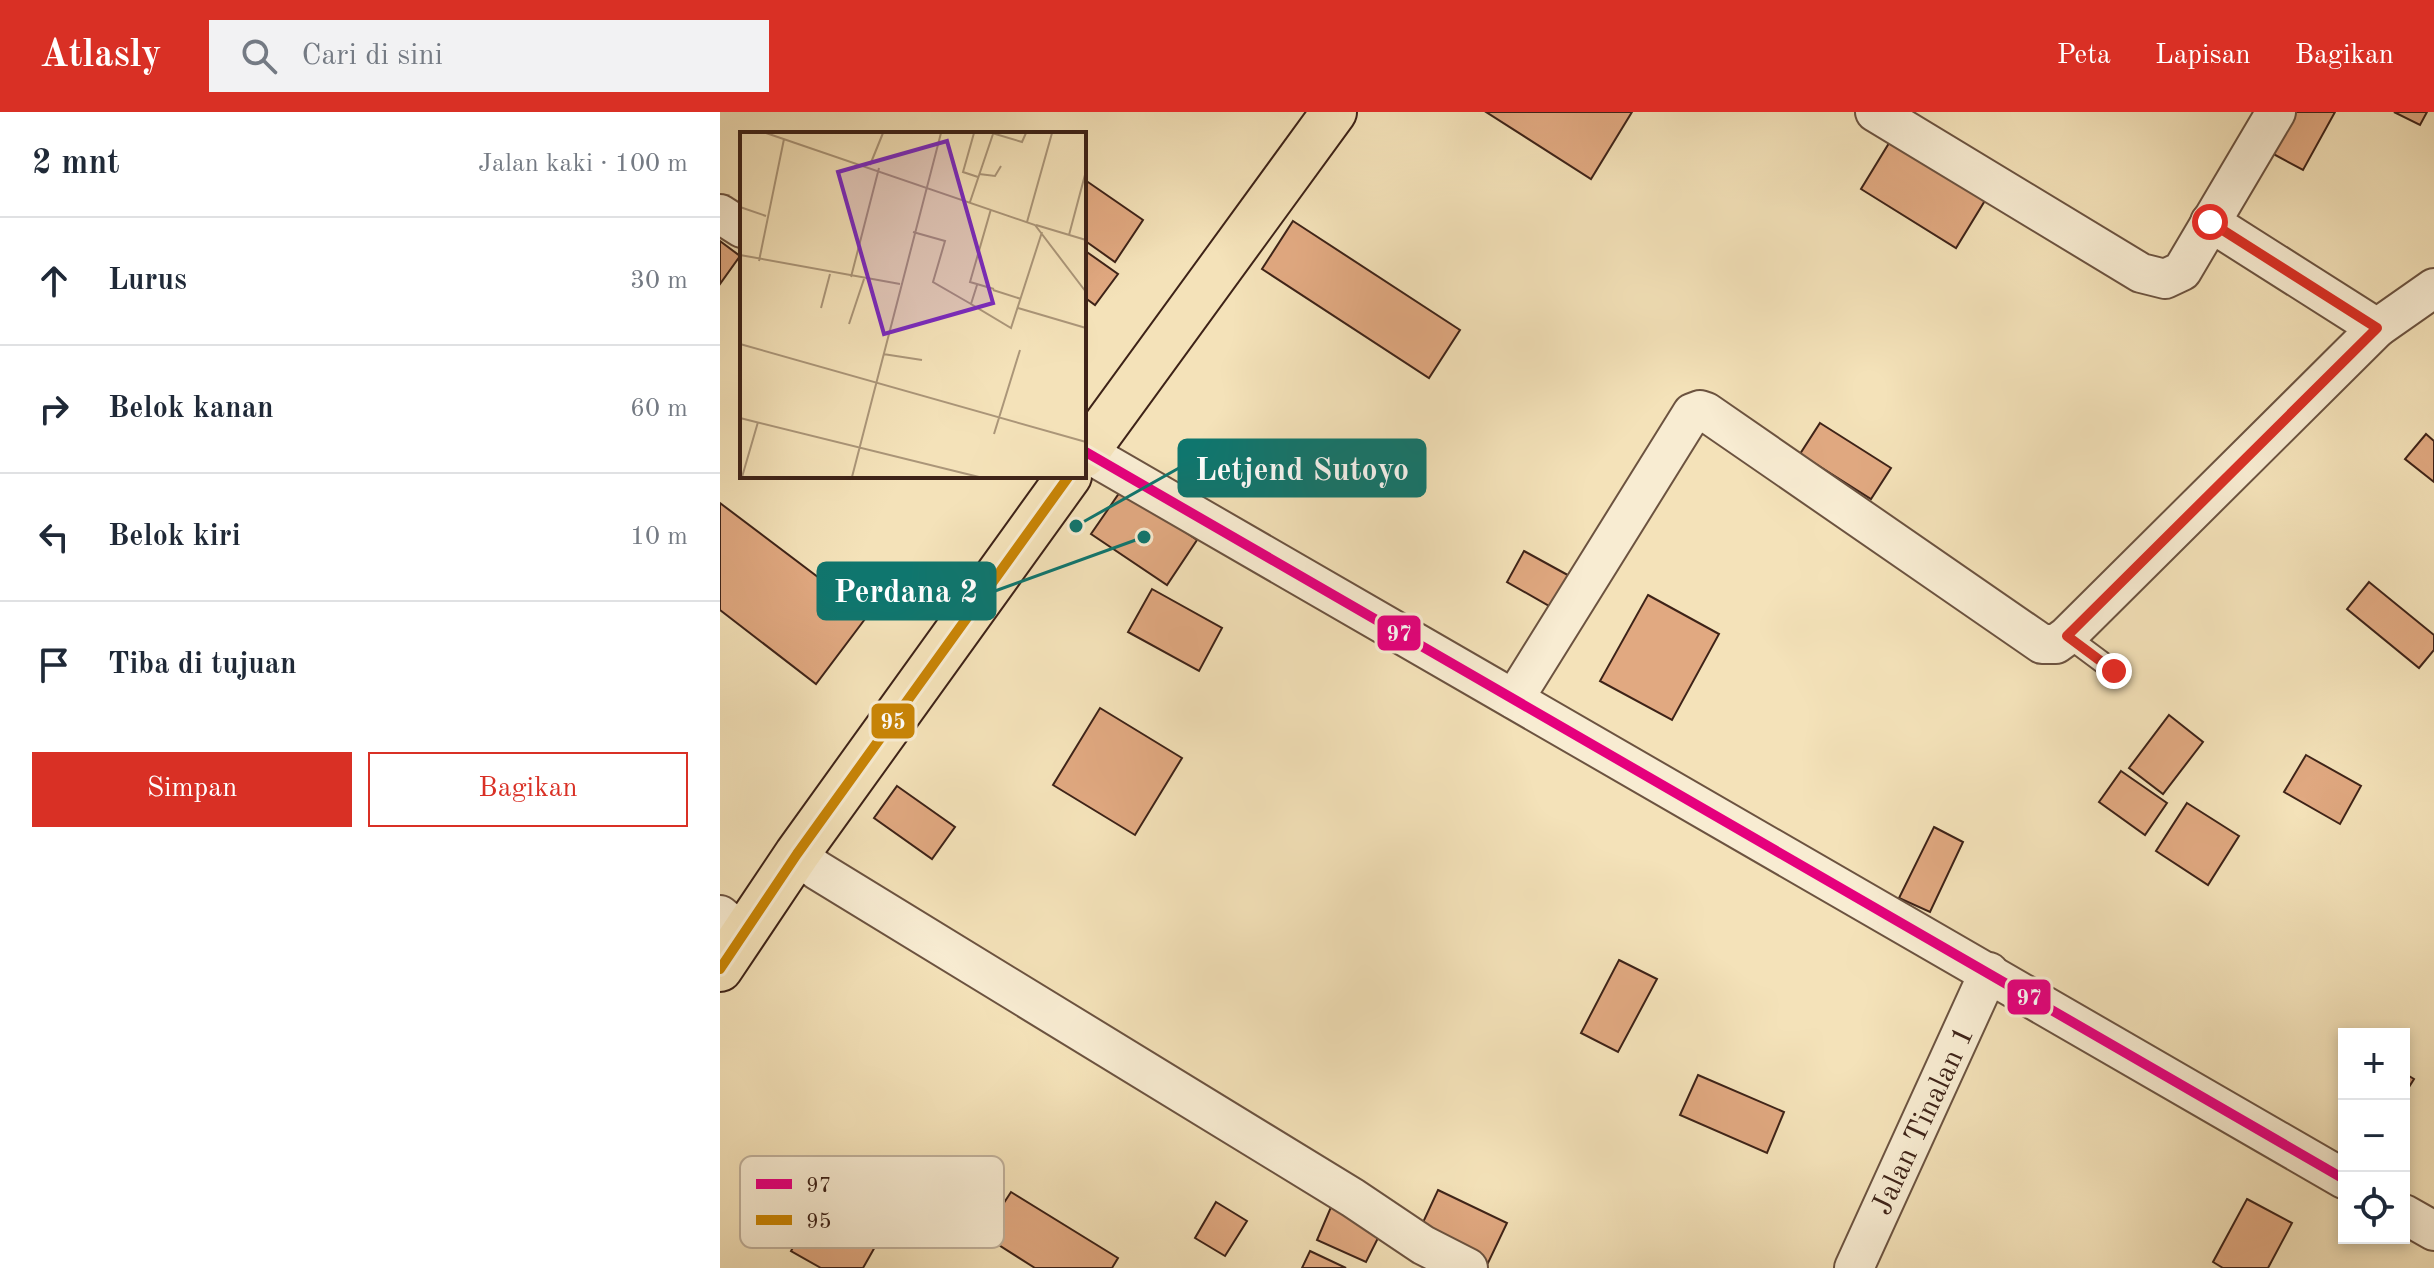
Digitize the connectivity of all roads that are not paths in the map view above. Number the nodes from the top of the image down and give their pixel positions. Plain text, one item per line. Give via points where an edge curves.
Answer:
1 (1334, 112) edge
2 (1875, 112) edge
3 (2276, 112) edge
4 (720, 214) edge
5 (2210, 222) junction
6 (740, 227) edge
7 (2434, 288) edge
8 (2377, 328) junction
9 (1086, 452) edge
10 (1086, 462) edge
11 (1067, 478) edge
12 (2067, 636) junction
13 (2114, 671) dead end
14 (1514, 699) junction
15 (797, 854) junction
16 (728, 940) edge
17 (1989, 972) junction
18 (2338, 1176) edge
19 (2410, 1217) edge
20 (2434, 1231) edge
21 (1468, 1268) edge
22 (1854, 1268) edge

1 - 9 main road
2 - 5 street via 2141,273 2165,279 2182,271
3 - 5 street
4 - 6 street
5 - 8 street
7 - 8 street
8 - 12 street
10 - 14 street
11 - 15 main road
12 - 13 lane
12 - 14 street via 2056,644 2042,644 1700,410 1683,425
14 - 17 street
15 - 16 main road
15 - 21 street via 1423,1245
17 - 18 street
17 - 22 street, Jalan Tinalan 1
19 - 20 street

